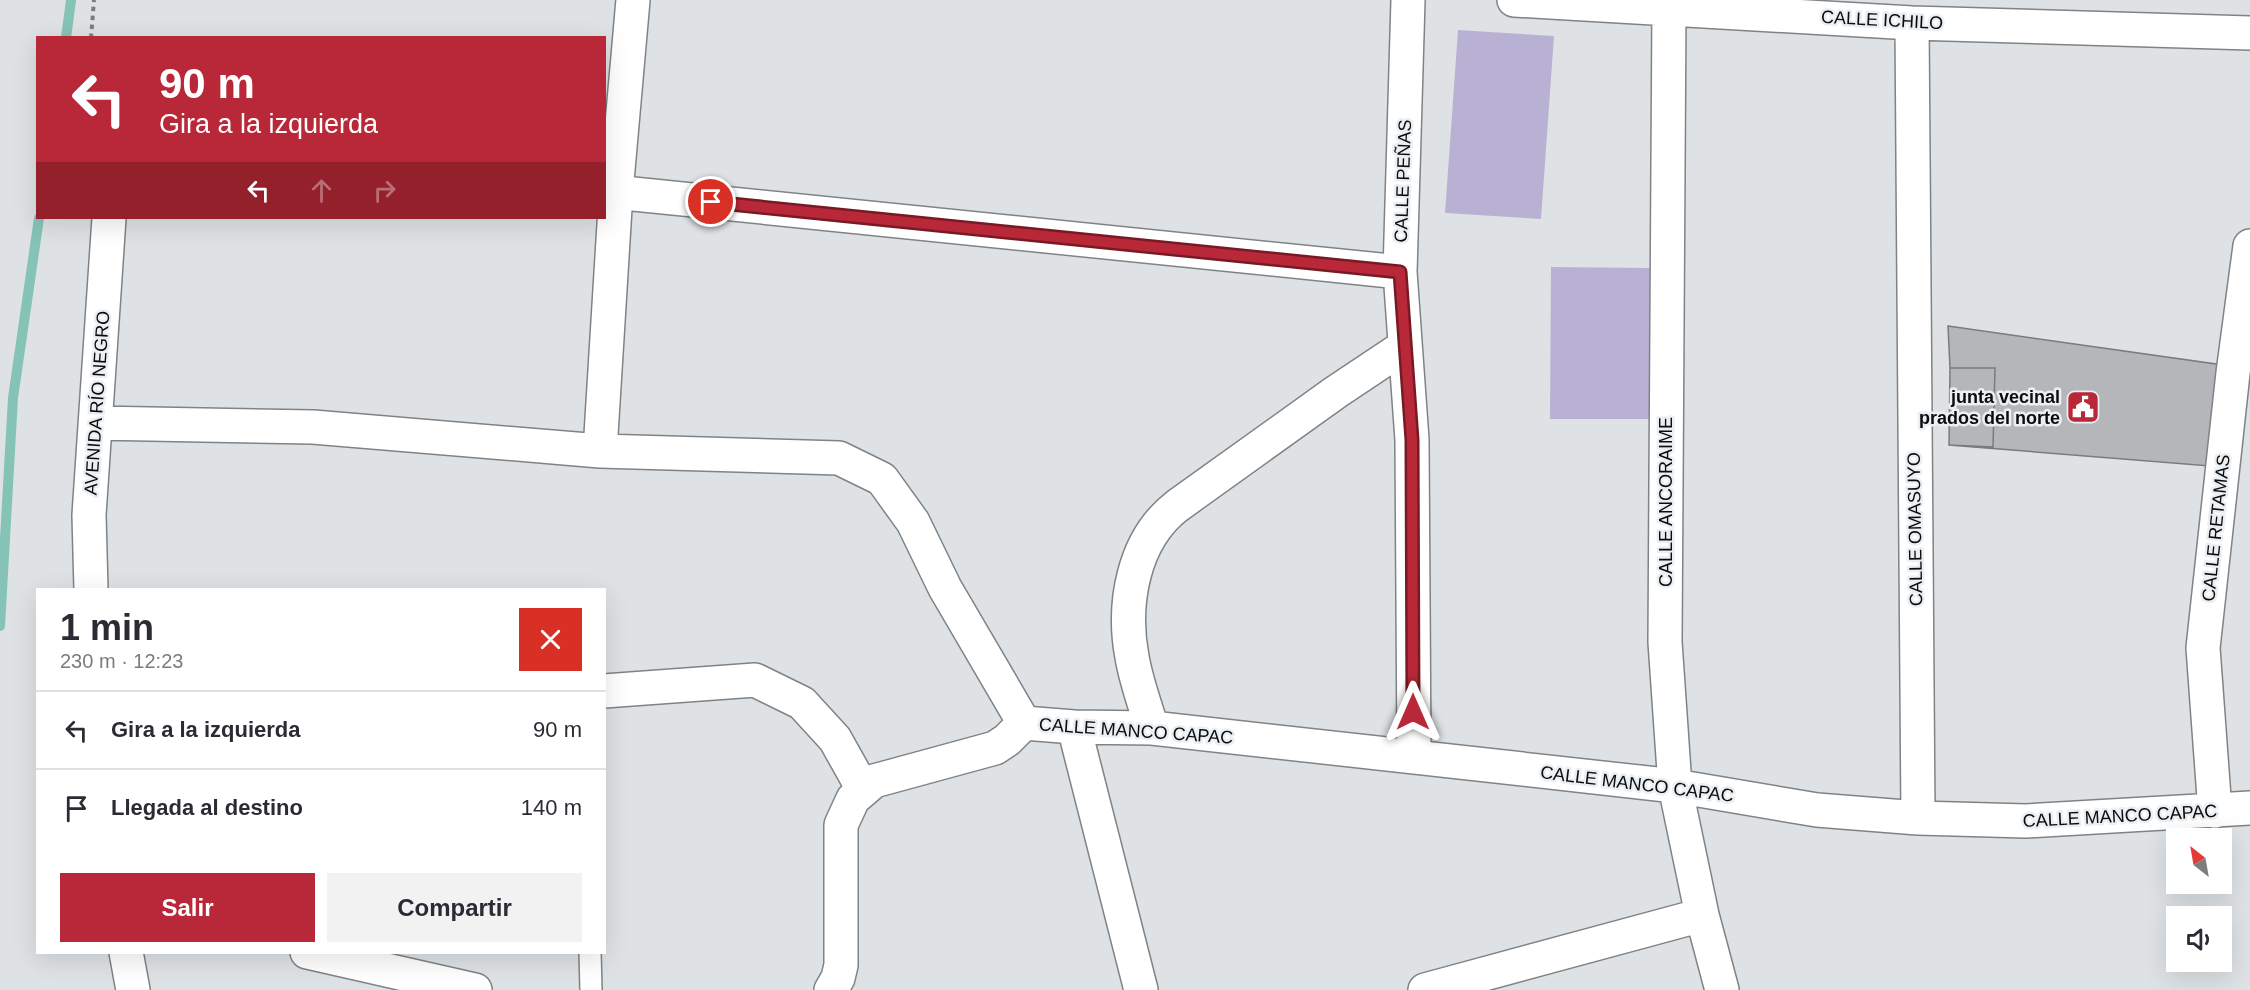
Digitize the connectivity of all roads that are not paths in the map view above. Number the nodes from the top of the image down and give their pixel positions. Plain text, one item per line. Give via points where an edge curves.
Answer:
1 (633, 0) edge
2 (1408, 0) edge
3 (1514, 0) edge
4 (1669, 8) junction
5 (1791, 8) edge
6 (1912, 23) junction
7 (2250, 33) edge
8 (610, 192) edge
9 (109, 219) edge
10 (2250, 246) edge
11 (1400, 272) junction
12 (1405, 346) junction
13 (96, 423) junction
14 (600, 451) junction
15 (91, 588) edge
16 (606, 691) edge
17 (1024, 723) junction
18 (1074, 727) junction
19 (1152, 728) junction
20 (1414, 757) junction
21 (1675, 786) junction
22 (863, 789) junction
23 (2250, 808) edge
24 (2215, 811) junction
25 (1918, 818) junction
26 (1702, 915) junction
27 (126, 954) edge
28 (317, 954) edge
29 (590, 954) edge
30 (133, 990) edge
31 (475, 990) edge
32 (591, 990) edge
33 (831, 990) edge
34 (1141, 990) edge
35 (1425, 990) edge
36 (1722, 990) edge

1 - 8 street
2 - 11 street, CALLE PEÑAS
3 - 4 street, CALLE ICHILO
4 - 5 street, CALLE ICHILO
4 - 21 street, CALLE ANCORAIME via 1665,642
5 - 6 street, CALLE ICHILO
6 - 7 street, CALLE ICHILO
6 - 25 street, CALLE OMASUYO
8 - 11 street
8 - 14 street
9 - 13 street, AVENIDA RÍO NEGRO
10 - 24 street, CALLE RETAMAS via 2203,648
11 - 12 street, CALLE PEÑAS
12 - 19 street via 1177,506 1147,538 1133,581 1129,630 1132,657
12 - 20 street, CALLE PEÑAS via 1412,440
13 - 14 street via 313,427
13 - 15 street, AVENIDA RÍO NEGRO via 89,515
14 - 17 street via 839,458 882,479 913,522 945,588
16 - 22 street via 755,680 802,703 835,738
17 - 18 street, CALLE MANCO CAPAC
17 - 22 street via 995,748 887,777
18 - 19 street, CALLE MANCO CAPAC
18 - 34 street
19 - 20 street, CALLE MANCO CAPAC
20 - 21 street, CALLE MANCO CAPAC
21 - 25 street, CALLE MANCO CAPAC via 1817,810
21 - 26 street, CALLE ANCORAIME
22 - 33 street via 849,805 841,825 841,965
23 - 24 street, CALLE MANCO CAPAC
24 - 25 street, CALLE MANCO CAPAC via 2026,822
26 - 35 street
26 - 36 street, CALLE ANCORAIME
27 - 30 street
28 - 31 street
29 - 32 lane

